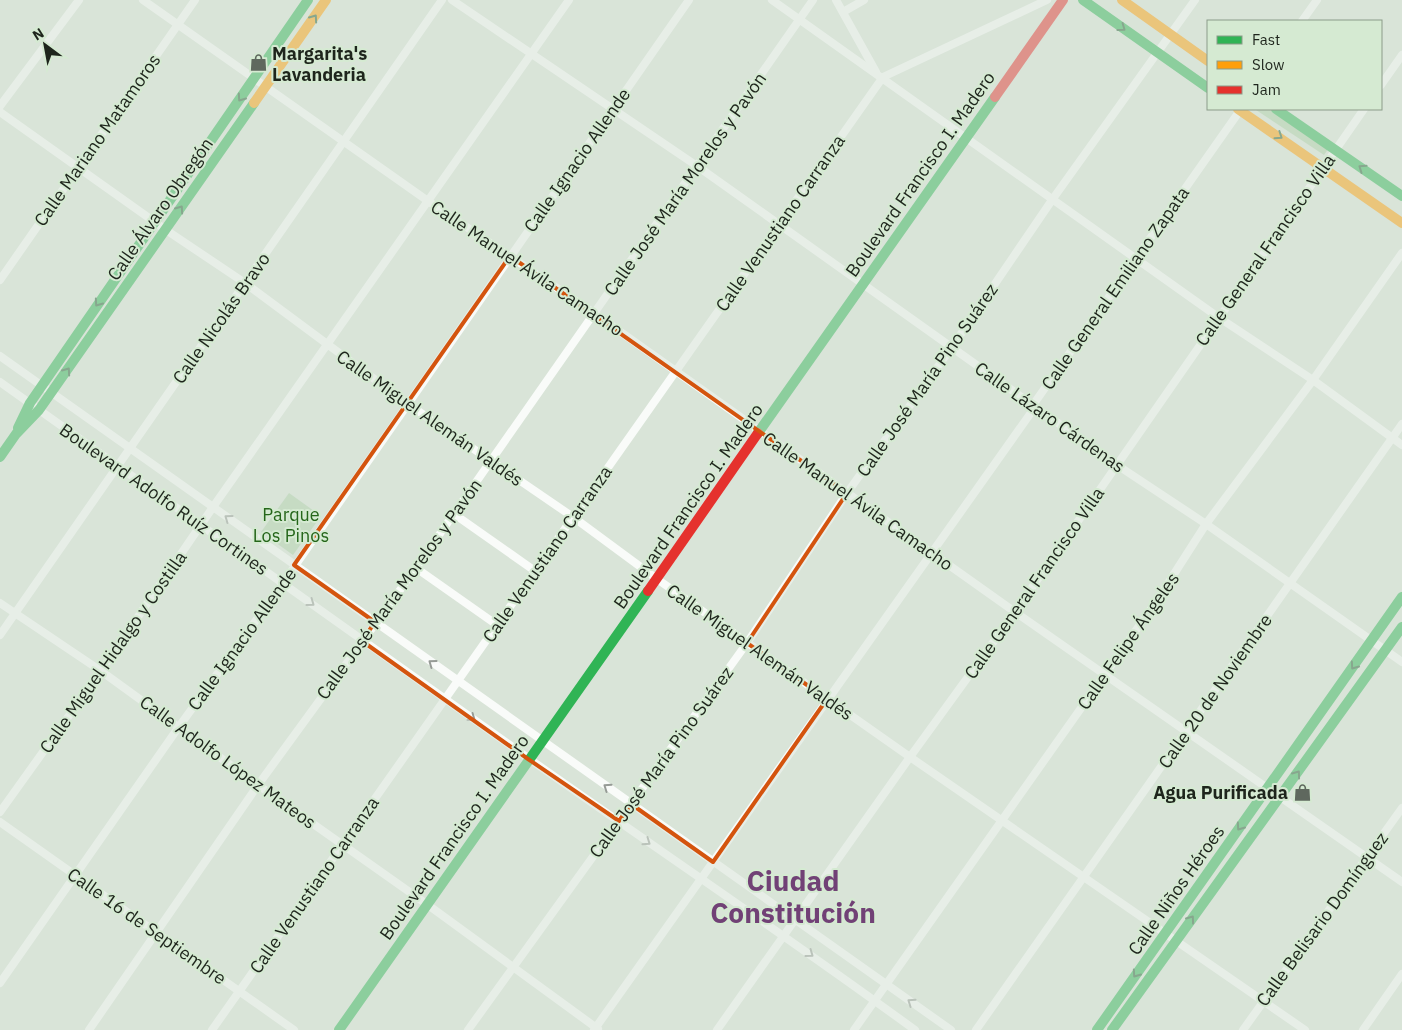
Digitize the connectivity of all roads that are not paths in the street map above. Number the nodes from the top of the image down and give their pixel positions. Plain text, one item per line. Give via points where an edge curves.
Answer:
1 (79, 0) edge
2 (143, 0) edge
3 (195, 0) edge
4 (308, 0) edge
5 (326, 0) edge
6 (442, 0) edge
7 (452, 0) edge
8 (569, 0) edge
9 (689, 0) edge
10 (772, 0) edge
11 (814, 0) edge
12 (836, 0) edge
13 (864, 0) edge
14 (1047, 0) edge
15 (1063, 0) edge
16 (1083, 0) edge
17 (1122, 0) edge
18 (1194, 0) edge
19 (1317, 0) edge
20 (843, 12) junction
21 (800, 20) junction
22 (1303, 20) edge
23 (177, 24) junction
24 (1170, 35) junction
25 (1157, 53) junction
26 (532, 54) junction
27 (1402, 55) edge
28 (1207, 60) edge
29 (880, 76) junction
30 (254, 79) junction
31 (1382, 84) edge
32 (266, 87) junction
33 (1207, 87) edge
34 (0, 106) edge
35 (612, 109) junction
36 (1239, 110) edge
37 (1241, 110) edge
38 (1277, 110) edge
39 (1363, 110) edge
40 (0, 112) edge
41 (965, 138) junction
42 (343, 142) junction
43 (1335, 149) junction
44 (697, 166) junction
45 (1322, 166) junction
46 (79, 167) junction
47 (1402, 196) edge
48 (1052, 200) junction
49 (428, 201) junction
50 (155, 221) junction
51 (1402, 223) edge
52 (780, 224) junction
53 (166, 230) junction
54 (1402, 253) edge
55 (510, 256) junction
56 (1136, 258) junction
57 (0, 280) edge
58 (245, 283) junction
59 (862, 284) junction
60 (594, 313) junction
61 (1218, 317) junction
62 (327, 344) junction
63 (952, 347) junction
64 (0, 356) edge
65 (676, 371) junction
66 (1313, 380) junction
67 (0, 382) edge
68 (42, 385) junction
69 (52, 392) junction
70 (30, 403) junction
71 (408, 404) junction
72 (1033, 405) junction
73 (39, 410) junction
74 (1402, 424) edge
75 (760, 432) junction
76 (16, 434) junction
77 (1392, 438) junction
78 (1402, 445) edge
79 (130, 449) junction
80 (0, 457) edge
81 (491, 462) junction
82 (1117, 465) junction
83 (118, 466) junction
84 (847, 493) junction
85 (213, 507) junction
86 (454, 514) junction
87 (573, 517) junction
88 (1206, 524) junction
89 (200, 525) junction
90 (931, 552) junction
91 (294, 566) junction
92 (416, 568) junction
93 (535, 571) junction
94 (657, 579) junction
95 (1290, 582) junction
96 (283, 583) junction
97 (1402, 597) edge
98 (0, 602) edge
99 (1015, 612) junction
100 (15, 613) junction
101 (375, 622) junction
102 (497, 625) junction
103 (1402, 627) edge
104 (0, 635) edge
105 (362, 640) junction
106 (1372, 640) junction
107 (747, 642) junction
108 (1386, 651) junction
109 (1402, 662) edge
110 (101, 671) junction
111 (1106, 674) junction
112 (457, 681) junction
113 (445, 699) junction
114 (828, 699) junction
115 (178, 728) junction
116 (1187, 731) junction
117 (541, 740) junction
118 (910, 757) junction
119 (528, 759) junction
120 (258, 785) junction
121 (1268, 788) junction
122 (1281, 796) junction
123 (631, 804) junction
124 (1402, 808) edge
125 (0, 812) edge
126 (619, 821) junction
127 (1002, 821) junction
128 (0, 822) edge
129 (343, 845) junction
130 (1367, 857) junction
131 (713, 862) junction
132 (76, 875) junction
133 (1084, 878) junction
134 (701, 879) junction
135 (1402, 882) edge
136 (428, 905) junction
137 (795, 919) junction
138 (155, 933) junction
139 (1164, 934) junction
140 (783, 935) junction
141 (1175, 941) junction
142 (514, 967) junction
143 (1402, 974) edge
144 (0, 983) edge
145 (886, 984) junction
146 (240, 990) junction
147 (874, 1000) junction
148 (1263, 1001) junction
149 (596, 1029) edge
150 (89, 1030) edge
151 (212, 1030) edge
152 (294, 1030) edge
153 (339, 1030) edge
154 (468, 1030) edge
155 (717, 1030) edge
156 (854, 1030) edge
157 (916, 1030) edge
158 (951, 1030) edge
159 (976, 1030) edge
160 (1097, 1030) edge
161 (1112, 1030) edge
162 (1243, 1030) edge
163 (1305, 1030) edge
164 (1363, 1030) edge

1 - 34 street
2 - 23 street, Calle Manuel Ávila Camacho
3 - 23 street, Calle Mariano Matamoros
4 - 30 street, Calle Álvaro Obregón
32 -> 5 street, Calle Álvaro Obregón
6 - 42 street, Calle Nicolás Bravo
7 - 26 street, Calle Lázaro Cárdenas
8 - 26 street, Calle Miguel Hidalgo y Costilla
9 - 35 street, Calle Ignacio Allende
10 - 21 street
11 - 21 street, Calle José María Morelos y Pavón
12 - 20 street
13 - 20 street
14 - 29 street
15 - 41 street, Boulevard Francisco I. Madero
16 -> 25 street
17 - 24 street
18 - 24 street, Calle José María Pino Suárez
19 - 22 street
20 - 29 street
21 - 29 street
21 - 44 street, Calle José María Morelos y Pavón
23 - 30 street, Calle Manuel Ávila Camacho
23 - 46 street, Calle Mariano Matamoros
24 - 25 street, Calle José María Pino Suárez
24 - 28 street
25 - 33 street
25 - 48 street, Calle José María Pino Suárez
26 - 35 street, Calle Lázaro Cárdenas
26 - 49 street, Calle Miguel Hidalgo y Costilla
27 - 31 street
29 - 41 street
29 - 52 street, Calle Venustiano Carranza
30 - 32 street, Calle Manuel Ávila Camacho
30 -> 50 street, Calle Álvaro Obregón
32 - 42 street, Calle Manuel Ávila Camacho
53 -> 32 street, Calle Álvaro Obregón
35 - 44 street, Calle Lázaro Cárdenas
35 - 55 street, Calle Ignacio Allende
36 - 56 street, Calle General Emiliano Zapata
37 -> 45 street
38 - 43 street
39 - 43 street, Calle General Francisco Villa
40 - 46 street, Calle Miguel Alemán Valdés
41 - 48 street
41 - 59 street, Boulevard Francisco I. Madero
42 - 49 street, Calle Manuel Ávila Camacho
42 - 58 street, Calle Nicolás Bravo
43 - 45 street, Calle General Francisco Villa
47 -> 43 street
44 - 52 street, Calle Lázaro Cárdenas
44 - 60 street, Calle José María Morelos y Pavón
45 - 51 street
45 - 61 street, Calle General Francisco Villa
46 - 50 street, Calle Miguel Alemán Valdés
46 - 57 street, Calle Mariano Matamoros
48 - 56 street
48 - 63 street, Calle José María Pino Suárez
49 - 55 street, Calle Manuel Ávila Camacho
49 - 62 street, Calle Miguel Hidalgo y Costilla
50 - 53 street, Calle Miguel Alemán Valdés
50 -> 68 street, Calle Álvaro Obregón
52 - 59 street, Calle Lázaro Cárdenas
52 - 65 street, Calle Venustiano Carranza
53 - 58 street, Calle Miguel Alemán Valdés
69 -> 53 street, Calle Álvaro Obregón
54 - 66 street, Calle Felipe Ángeles
55 - 60 street, Calle Manuel Ávila Camacho
55 - 71 street, Calle Ignacio Allende
56 - 61 street
56 - 72 street, Calle General Emiliano Zapata
58 - 62 street, Calle Miguel Alemán Valdés
58 - 79 street, Calle Nicolás Bravo
59 - 63 street, Calle Lázaro Cárdenas
59 - 75 street, Boulevard Francisco I. Madero
60 - 65 street, Calle Manuel Ávila Camacho
60 - 81 street, Calle José María Morelos y Pavón
61 - 66 street
61 - 82 street, Calle General Francisco Villa
62 - 71 street, Calle Miguel Alemán Valdés
62 - 85 street, Calle Miguel Hidalgo y Costilla
63 - 72 street, Calle Lázaro Cárdenas
63 - 84 street, Calle José María Pino Suárez
64 - 68 street, Boulevard Adolfo Ruíz Cortines
65 - 75 street, Calle Manuel Ávila Camacho
65 - 87 street, Calle Venustiano Carranza
66 - 77 street
66 - 88 street, Calle Felipe Ángeles
67 - 70 street, Boulevard Adolfo Ruíz Cortines
68 - 69 street, Boulevard Adolfo Ruíz Cortines
68 - 70 street, Calle Álvaro Obregón
69 - 73 street, Calle Álvaro Obregón
69 - 79 street, Boulevard Adolfo Ruíz Cortines
70 - 73 street, Boulevard Adolfo Ruíz Cortines
70 - 76 street, Calle Álvaro Obregón
71 - 81 street, Calle Miguel Alemán Valdés
71 - 91 street, Calle Ignacio Allende
72 - 82 street, Calle Lázaro Cárdenas
72 - 90 street, Calle General Emiliano Zapata
73 - 76 street, Calle Álvaro Obregón
73 - 83 street, Boulevard Adolfo Ruíz Cortines
74 - 77 street, Calle 20 de Noviembre
75 - 84 street, Calle Manuel Ávila Camacho
75 - 94 street, Boulevard Francisco I. Madero
76 - 80 street, Calle Álvaro Obregón
77 - 78 street
77 - 95 street, Calle 20 de Noviembre
79 - 83 street, Calle Nicolás Bravo
79 - 85 street, Boulevard Adolfo Ruíz Cortines
81 - 86 street, Calle José María Morelos y Pavón
81 - 87 street, Calle Miguel Alemán Valdés
82 - 88 street, Calle Lázaro Cárdenas
82 - 99 street, Calle General Francisco Villa
83 - 89 street, Boulevard Adolfo Ruíz Cortines
83 - 100 street, Calle Nicolás Bravo
84 - 90 street, Calle Manuel Ávila Camacho
84 - 107 street, Calle José María Pino Suárez
85 - 89 street, Calle Miguel Hidalgo y Costilla
91 -> 85 street, Boulevard Adolfo Ruíz Cortines
86 - 92 street, Calle José María Morelos y Pavón
86 - 93 street
87 - 93 street, Calle Venustiano Carranza
87 - 94 street, Calle Miguel Alemán Valdés
88 - 95 street, Calle Lázaro Cárdenas
88 - 111 street, Calle Felipe Ángeles
89 - 96 street, Boulevard Adolfo Ruíz Cortines
89 - 110 street, Calle Miguel Hidalgo y Costilla
90 - 99 street, Calle Manuel Ávila Camacho
90 - 114 street, Calle General Emiliano Zapata
91 - 96 street, Calle Ignacio Allende
91 - 101 street, Boulevard Adolfo Ruíz Cortines
92 - 101 street, Calle José María Morelos y Pavón
92 - 102 street
93 - 102 street, Calle Venustiano Carranza
94 - 107 street, Calle Miguel Alemán Valdés
94 - 117 street, Boulevard Francisco I. Madero
95 - 106 street, Calle Lázaro Cárdenas
95 - 116 street, Calle 20 de Noviembre
96 -> 105 street, Boulevard Adolfo Ruíz Cortines
96 - 115 street, Calle Ignacio Allende
97 - 106 street, Calle Niños Héroes
98 - 100 street, Calle Adolfo López Mateos
99 - 111 street, Calle Manuel Ávila Camacho
99 - 118 street, Calle General Francisco Villa
100 - 104 street, Calle Nicolás Bravo
100 - 110 street, Calle Adolfo López Mateos
101 - 105 street, Calle José María Morelos y Pavón
112 -> 101 street, Boulevard Adolfo Ruíz Cortines
102 - 112 street, Calle Venustiano Carranza
103 - 108 street, Calle Niños Héroes
105 - 113 street, Boulevard Adolfo Ruíz Cortines
105 - 120 street, Calle José María Morelos y Pavón
106 - 108 street, Calle Lázaro Cárdenas
106 -> 121 street, Calle Niños Héroes
107 - 114 street, Calle Miguel Alemán Valdés
107 - 123 street, Calle José María Pino Suárez
108 - 109 street, Calle Lázaro Cárdenas
122 -> 108 street, Calle Niños Héroes
110 - 115 street, Calle Adolfo López Mateos
110 - 125 street, Calle Miguel Hidalgo y Costilla
111 - 116 street, Calle Manuel Ávila Camacho
111 - 127 street, Calle Felipe Ángeles
112 - 113 street, Calle Venustiano Carranza
112 - 117 street, Boulevard Adolfo Ruíz Cortines
113 -> 119 street, Boulevard Adolfo Ruíz Cortines
113 - 129 street, Calle Venustiano Carranza
114 - 118 street, Calle Miguel Alemán Valdés
114 - 131 street, Calle General Emiliano Zapata
115 - 120 street, Calle Adolfo López Mateos
115 - 132 street, Calle Ignacio Allende
116 - 121 street, Calle Manuel Ávila Camacho
116 - 133 street, Calle 20 de Noviembre
117 - 119 street, Boulevard Francisco I. Madero
123 -> 117 street, Boulevard Adolfo Ruíz Cortines
118 - 127 street, Calle Miguel Alemán Valdés
118 - 137 street, Calle General Francisco Villa
119 - 126 street, Boulevard Adolfo Ruíz Cortines
119 - 136 street, Boulevard Francisco I. Madero
120 - 129 street, Calle Adolfo López Mateos
120 - 138 street, Calle José María Morelos y Pavón
121 - 122 street, Calle Manuel Ávila Camacho
121 -> 139 street, Calle Niños Héroes
122 - 130 street, Calle Manuel Ávila Camacho
141 -> 122 street, Calle Niños Héroes
123 - 126 street, Calle José María Pino Suárez
123 - 131 street, Boulevard Adolfo Ruíz Cortines
124 - 130 street, Calle Belisario Domínguez
126 -> 134 street, Boulevard Adolfo Ruíz Cortines
126 - 142 street, Calle José María Pino Suárez
127 - 133 street, Calle Miguel Alemán Valdés
127 - 145 street, Calle Felipe Ángeles
128 - 132 street, Calle 16 de Septiembre
129 - 136 street, Calle Adolfo López Mateos
129 - 146 street, Calle Venustiano Carranza
130 - 135 street, Calle Manuel Ávila Camacho
130 - 148 street, Calle Belisario Domínguez
131 - 134 street, Calle General Emiliano Zapata
131 - 137 street, Boulevard Adolfo Ruíz Cortines
132 - 138 street, Calle 16 de Septiembre
132 - 144 street, Calle Ignacio Allende
133 - 139 street, Calle Miguel Alemán Valdés
133 - 159 street, Calle 20 de Noviembre
134 - 140 street, Boulevard Adolfo Ruíz Cortines
134 - 149 street, Calle General Emiliano Zapata
136 - 142 street, Calle Adolfo López Mateos
136 - 153 street, Boulevard Francisco I. Madero
137 - 140 street, Calle General Francisco Villa
137 - 145 street, Boulevard Adolfo Ruíz Cortines
138 - 146 street, Calle 16 de Septiembre
138 - 150 street, Calle José María Morelos y Pavón
139 - 141 street, Calle Miguel Alemán Valdés
139 -> 160 street, Calle Niños Héroes
140 -> 147 street, Boulevard Adolfo Ruíz Cortines
140 - 155 street, Calle General Francisco Villa
141 - 148 street, Calle Miguel Alemán Valdés
141 - 161 street, Calle Niños Héroes
142 - 149 street, Calle Adolfo López Mateos
142 - 154 street, Calle José María Pino Suárez
143 - 164 street
145 - 147 street, Calle Felipe Ángeles
158 -> 145 street, Boulevard Adolfo Ruíz Cortines
146 - 151 street, Calle Venustiano Carranza
146 - 152 street, Calle 16 de Septiembre
147 - 156 street, Calle Felipe Ángeles
147 - 157 street, Boulevard Adolfo Ruíz Cortines
148 - 162 street, Calle Belisario Domínguez
148 - 163 street, Calle Miguel Alemán Valdés

